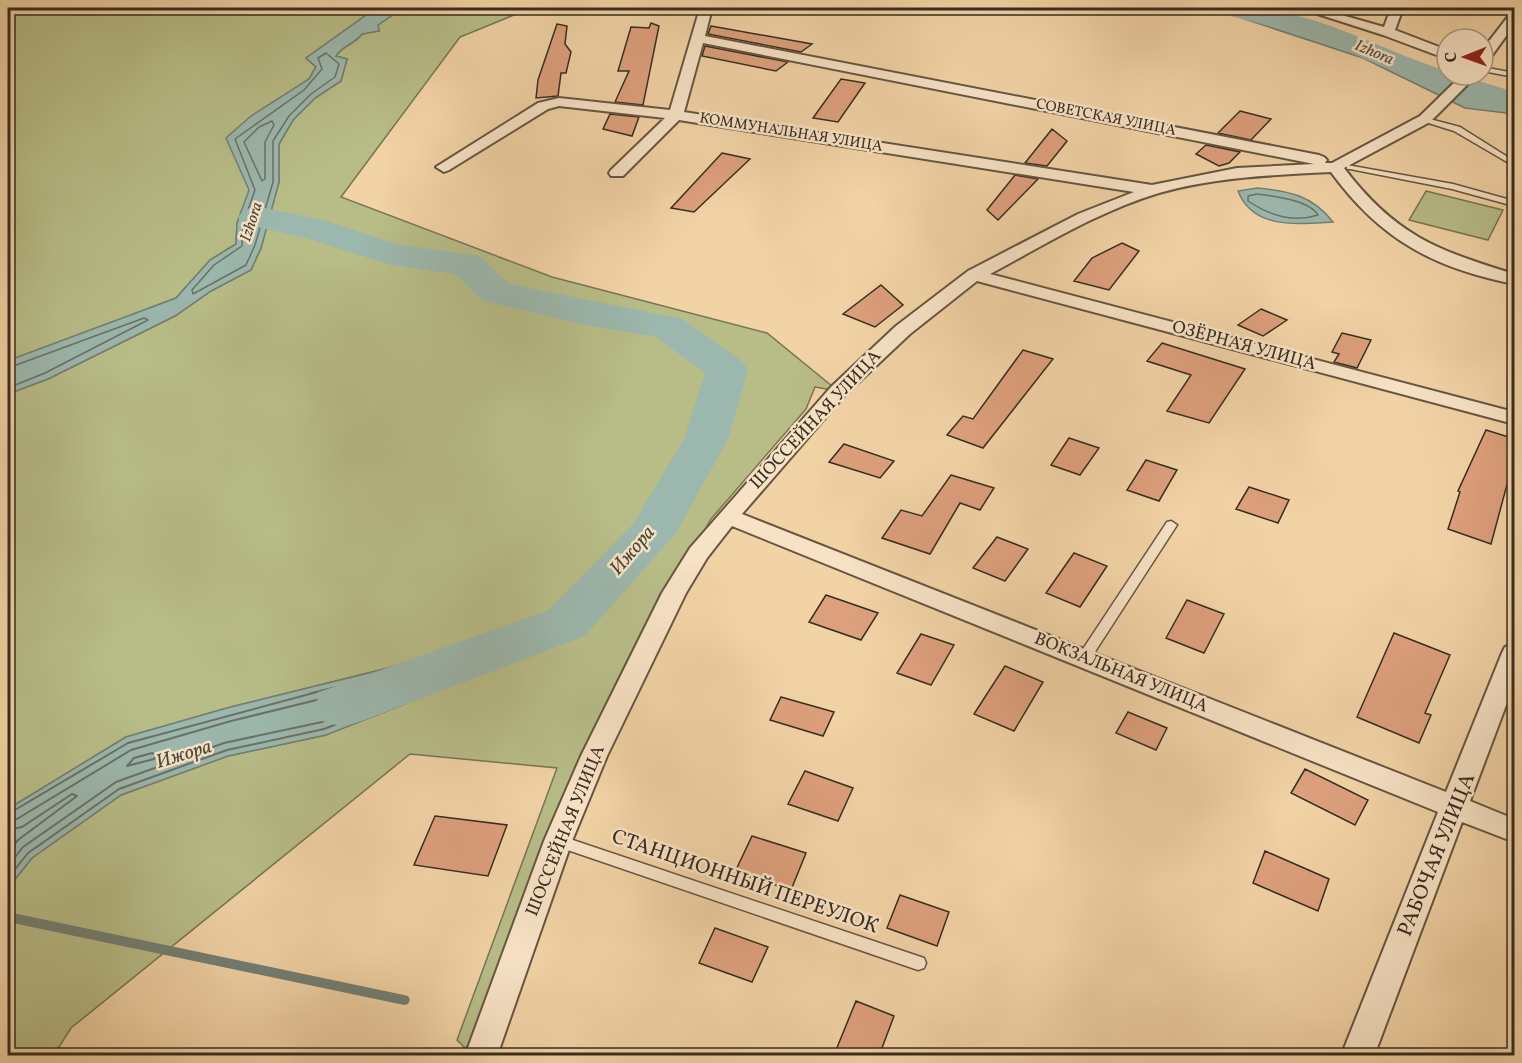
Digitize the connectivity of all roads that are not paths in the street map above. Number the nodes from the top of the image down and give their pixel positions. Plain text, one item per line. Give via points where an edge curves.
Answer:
1 (706, 8) edge
2 (1305, 8) edge
3 (1397, 8) edge
4 (1515, 17) edge
5 (1388, 32) junction
6 (1508, 35) edge
7 (697, 38) junction
8 (1495, 46) edge
9 (1435, 50) edge
10 (1495, 71) edge
11 (1515, 75) edge
12 (1458, 87) edge
13 (676, 115) junction
14 (1430, 115) junction
15 (1515, 164) edge
16 (1342, 166) junction
17 (444, 167) dead end
18 (617, 173) dead end
19 (1153, 190) junction
20 (1515, 204) edge
21 (974, 274) junction
22 (1515, 279) edge
23 (1515, 418) edge
24 (728, 516) junction
25 (1172, 525) dead end
26 (1515, 653) edge
27 (1084, 657) junction
28 (1456, 808) junction
29 (1515, 831) edge
30 (558, 841) junction
31 (918, 963) dead end
32 (481, 1056) edge
33 (1357, 1056) edge

1 - 7 street
2 - 5 street
3 - 5 street
4 - 6 street
5 - 9 street
6 - 8 street
7 - 13 street
7 - 16 street, СОВЕТСКАЯ УЛИЦА
10 - 11 lane
12 - 14 street, ШОССЕЙНАЯ УЛИЦА
13 - 17 street, КОММУНАЛЬНАЯ УЛИЦА via 559,102 543,106
13 - 18 street
13 - 19 street, КОММУНАЛЬНАЯ УЛИЦА
14 - 15 lane
14 - 16 street, ШОССЕЙНАЯ УЛИЦА
16 - 19 street, ШОССЕЙНАЯ УЛИЦА via 1238,173
16 - 20 lane, СОВЕТСКАЯ УЛИЦА
16 - 22 street via 1361,201 1385,224 1424,247
19 - 21 street, ШОССЕЙНАЯ УЛИЦА via 1084,217
21 - 23 street, ОЗЁРНАЯ УЛИЦА
21 - 24 street, ШОССЕЙНАЯ УЛИЦА via 903,330 838,391
24 - 27 street, ВОКЗАЛЬНАЯ УЛИЦА
24 - 30 street, ШОССЕЙНАЯ УЛИЦА via 698,553 674,593 594,756
25 - 27 lane
26 - 28 street, РАБОЧАЯ УЛИЦА
27 - 28 street, ВОКЗАЛЬНАЯ УЛИЦА
28 - 29 street, ВОКЗАЛЬНАЯ УЛИЦА
28 - 33 street, РАБОЧАЯ УЛИЦА
30 - 31 lane, СТАНЦИОННЫЙ ПЕРЕУЛОК
30 - 32 street, ШОССЕЙНАЯ УЛИЦА

